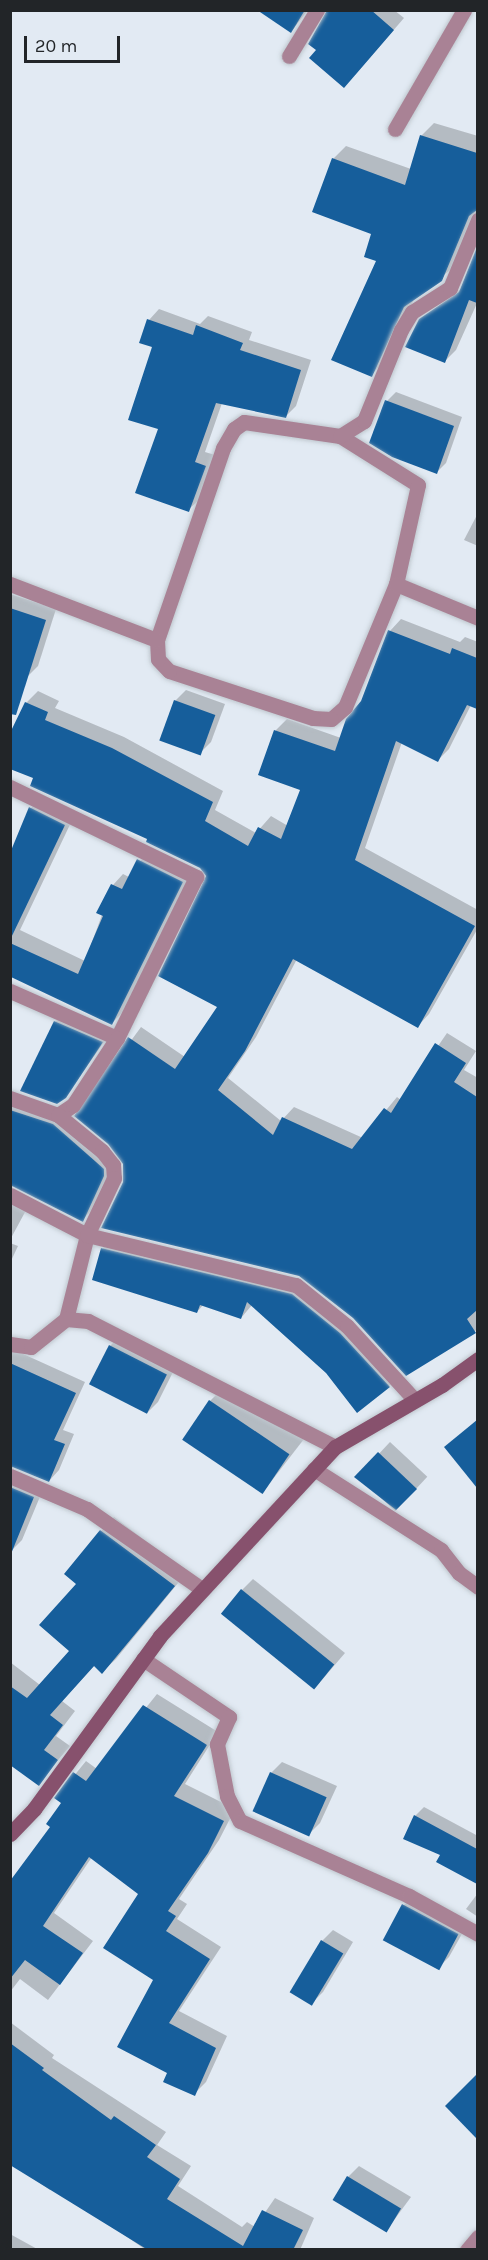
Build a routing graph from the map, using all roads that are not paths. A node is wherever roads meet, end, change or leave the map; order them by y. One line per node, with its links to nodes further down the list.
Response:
1 (317, 10): 3 (street)
2 (464, 10): 4 (street)
3 (289, 56)
4 (395, 129)
5 (477, 220): 6 (street)
6 (340, 436): 8 (street); 10 (street)
7 (10, 584): 10 (street)
8 (396, 584): 9 (street); 10 (street)
9 (477, 618)
10 (157, 640)
11 (10, 787): 13 (street)
12 (10, 991): 13 (street)
13 (117, 1038): 15 (street)
14 (10, 1098): 15 (street)
15 (58, 1115): 17 (street)
16 (10, 1195): 17 (street)
17 (87, 1235): 18 (street); 21 (street)
18 (66, 1319): 19 (street); 22 (street)
19 (10, 1344)
20 (477, 1359): 21 (street)
21 (414, 1399): 22 (street)
22 (335, 1447): 23 (street)
23 (314, 1469): 25 (street); 26 (street)
24 (10, 1476): 26 (street)
25 (477, 1587)
26 (203, 1590): 27 (street)
27 (143, 1659): 28 (street); 29 (street)
28 (10, 1834)
29 (477, 1934)
30 (477, 2237): 31 (street)
31 (467, 2250)

